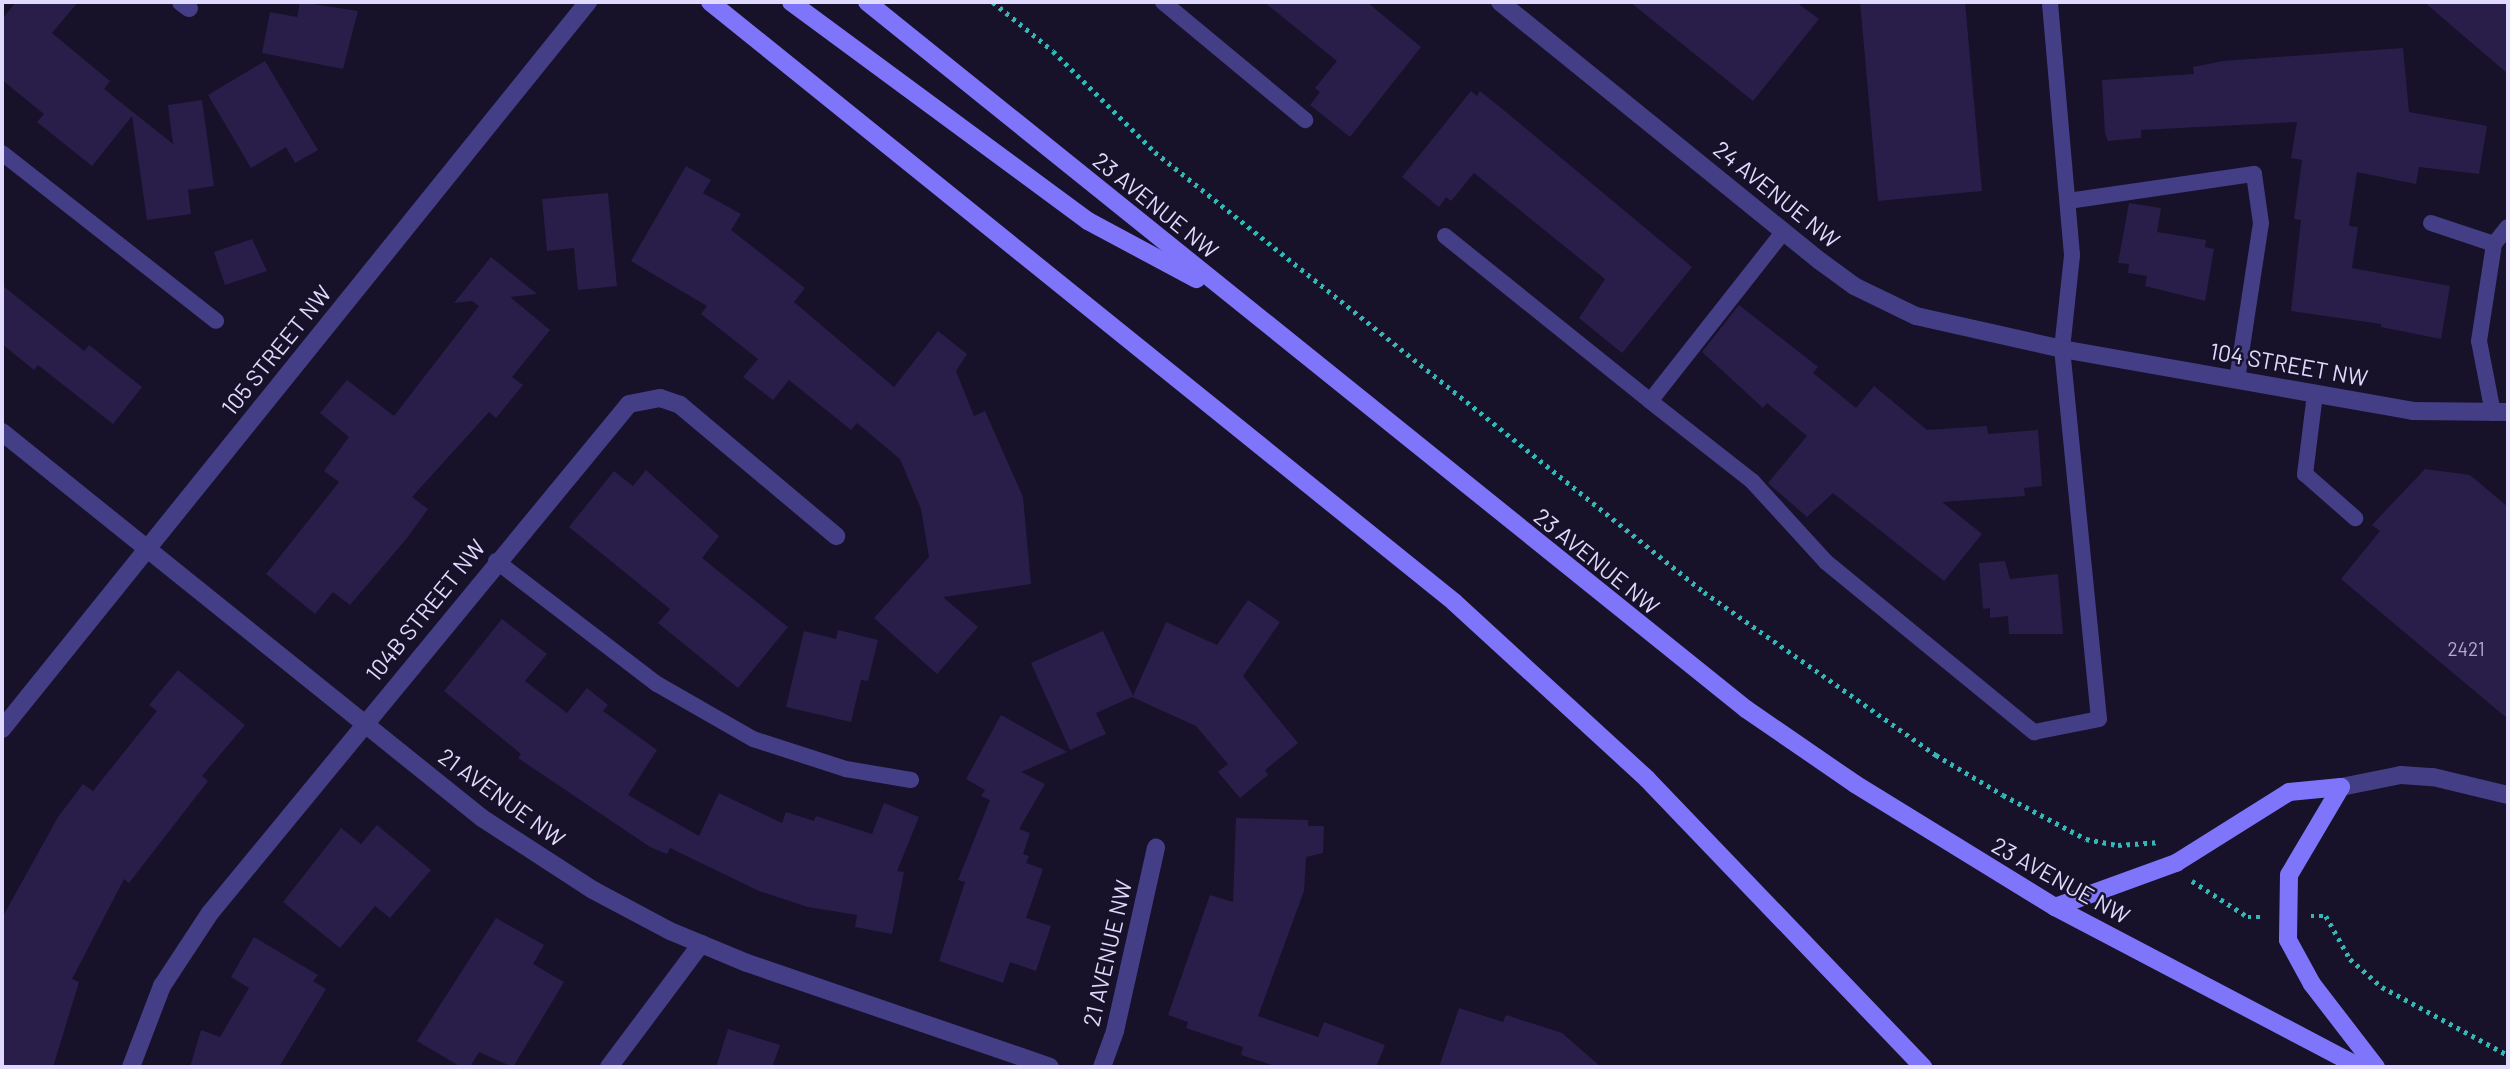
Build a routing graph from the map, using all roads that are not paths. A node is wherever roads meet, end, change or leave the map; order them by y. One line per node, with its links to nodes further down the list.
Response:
1 (587, 2): 26 (street, 105 STREET NW)
2 (710, 2): 40 (main road)
3 (791, 2): 16 (main road)
4 (867, 2): 16 (main road, 23 AVENUE NW)
5 (1163, 2): 8 (lane)
6 (1500, 2): 13 (street, 24 AVENUE NW)
7 (2050, 2): 10 (lane)
8 (1305, 120)
9 (2, 153): 17 (lane)
10 (2067, 201): 18 (lane); 19 (lane)
11 (2431, 223): 15 (lane)
12 (2508, 227): 15 (lane)
13 (1784, 231): 18 (street, 24 AVENUE NW); 21 (lane)
14 (1445, 236): 21 (lane)
15 (2494, 244): 22 (lane)
16 (1236, 301): 34 (main road, 23 AVENUE NW)
17 (216, 321)
18 (2062, 349): 19 (street, 104 STREET NW); 21 (lane)
19 (2237, 380): 20 (street, 104 STREET NW)
20 (2315, 394): 22 (street, 104 STREET NW); 24 (lane)
21 (1650, 401)
22 (2501, 412)
23 (2, 432): 26 (street, 21 AVENUE NW)
24 (2355, 519)
25 (836, 536): 27 (street, 104B STREET NW)
26 (147, 549): 28 (street, 21 AVENUE NW); 29 (street, 105 STREET NW)
27 (496, 561): 28 (street, 104B STREET NW); 30 (lane)
28 (363, 723): 35 (street, 21 AVENUE NW); 36 (street, 104B STREET NW)
29 (2, 729)
30 (911, 780)
31 (2341, 787): 32 (street); 34 (main road); 42 (main road)
32 (2508, 795)
33 (1156, 848): 39 (street, 21 AVENUE NW)
34 (2055, 907): 41 (main road, 23 AVENUE NW)
35 (701, 944): 37 (street); 38 (street, 21 AVENUE NW)
36 (131, 1067)
37 (608, 1067)
38 (1050, 1067)
39 (1102, 1067)
40 (1923, 1067)
41 (2360, 1067)
42 (2376, 1067)

